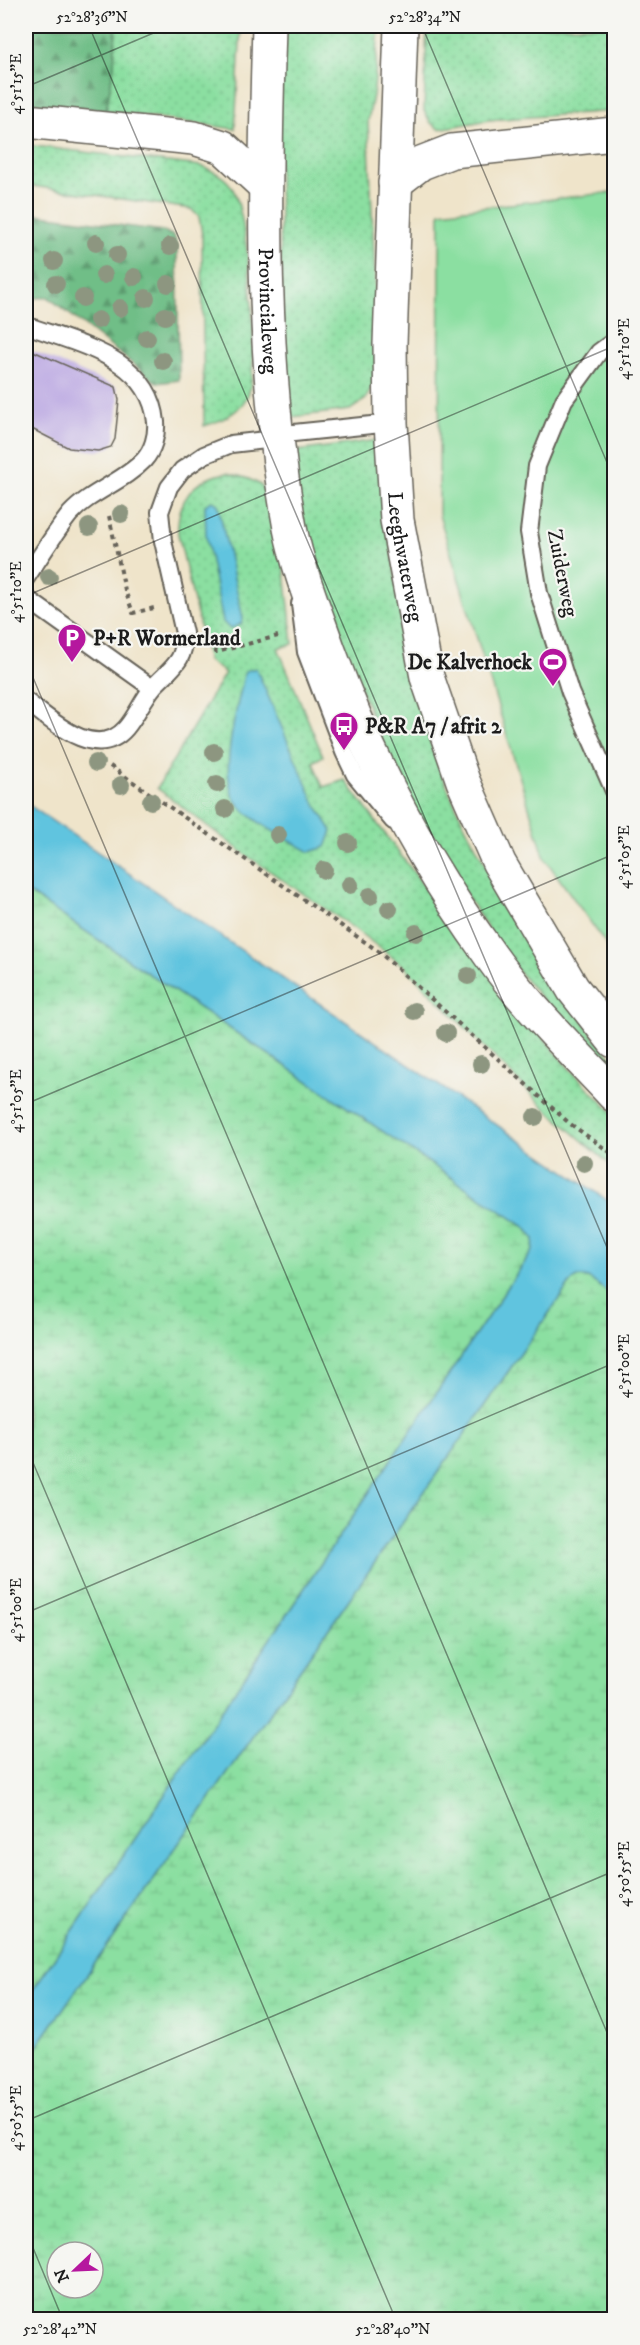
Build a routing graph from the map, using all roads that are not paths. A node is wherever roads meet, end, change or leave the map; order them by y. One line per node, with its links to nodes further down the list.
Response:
1 (269, 26): 6 (main road)
2 (401, 26): 5 (main road, Leeghwaterweg)
3 (26, 121): 6 (main road)
4 (615, 134): 5 (main road)
5 (395, 183): 9 (main road, Leeghwaterweg)
6 (264, 185): 10 (main road, Provincialeweg)
7 (26, 325): 11 (lane)
8 (615, 341): 15 (lane, Zuiderweg)
9 (391, 423): 10 (lane); 16 (main road, Leeghwaterweg)
10 (276, 437): 13 (lane); 17 (main road)
11 (26, 578)
12 (26, 598): 13 (lane)
13 (152, 688): 14 (lane)
14 (26, 701)
15 (615, 791)
16 (615, 1041)
17 (615, 1095)

